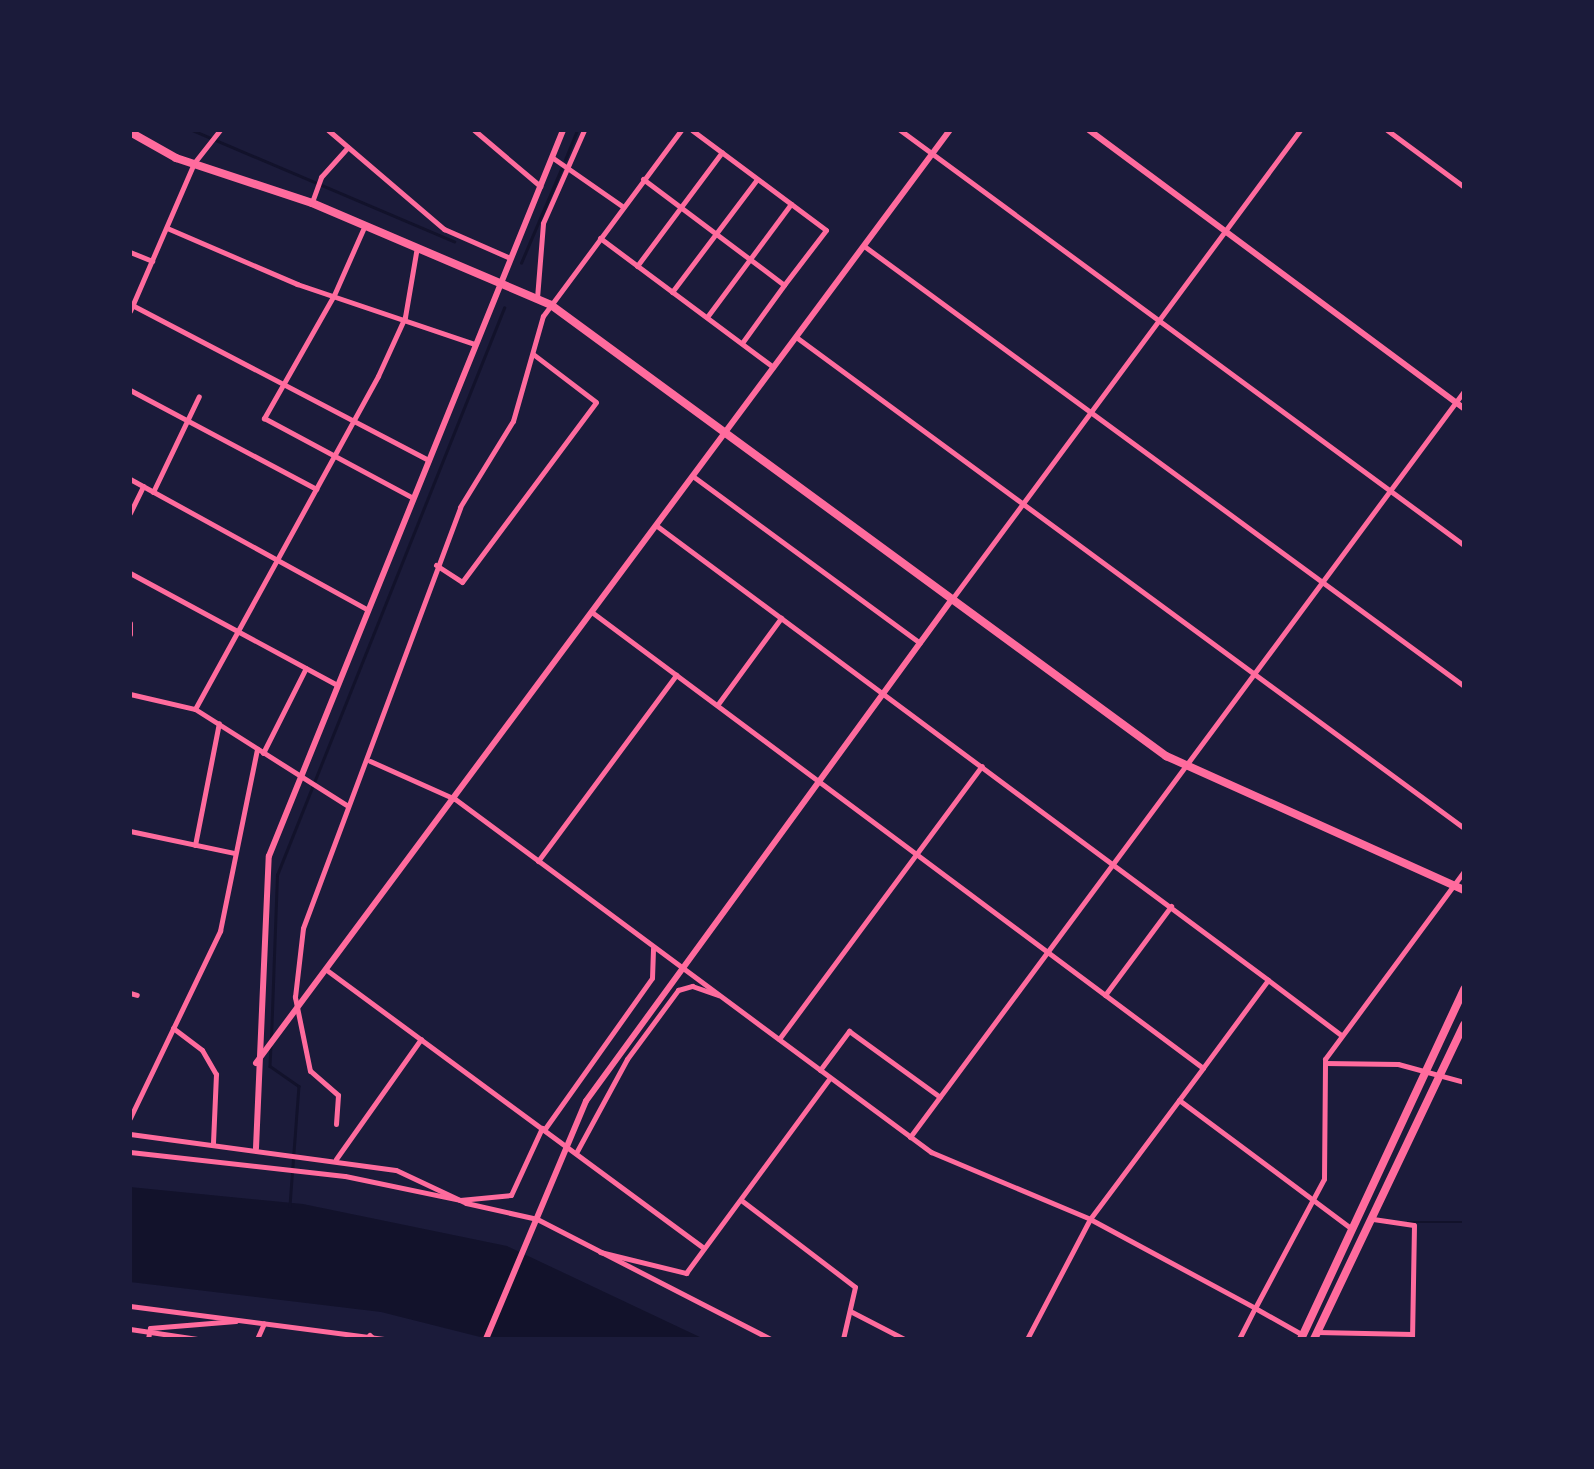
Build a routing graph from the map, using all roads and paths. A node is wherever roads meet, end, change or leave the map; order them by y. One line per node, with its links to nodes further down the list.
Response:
1 (328, 130): 14 (street)
2 (474, 130): 22 (street)
3 (563, 130): 17 (street)
4 (584, 130): 19 (street)
5 (680, 130): 20 (street)
6 (692, 130): 15 (street)
7 (900, 130): 16 (street)
8 (950, 130): 16 (street)
9 (1089, 130): 30 (street)
10 (1300, 130): 30 (street)
11 (1387, 130): 23 (street)
12 (130, 132): 18 (main road)
13 (218, 132): 18 (street)
14 (348, 147): 24 (street); 36 (street)
15 (722, 152): 21 (street); 27 (street)
16 (932, 154): 33 (street); 49 (street)
17 (552, 158): 19 (street); 22 (street)
18 (194, 163): 24 (main road); 29 (street)
19 (568, 169): 26 (street); 44 (street)
20 (643, 179): 26 (street); 27 (street)
21 (757, 179): 25 (street); 31 (street)
22 (540, 186): 36 (street)
23 (1464, 187)
24 (312, 203): 28 (main road)
25 (791, 204): 37 (street); 41 (street)
26 (622, 206): 32 (street)
27 (680, 208): 31 (street); 39 (street)
28 (365, 225): 34 (main road); 43 (street)
29 (166, 228): 38 (street); 43 (street)
30 (1225, 232): 49 (street); 59 (street)
31 (715, 234): 37 (street); 42 (street)
32 (600, 238): 39 (street); 45 (street)
33 (864, 246): 50 (street); 61 (street)
34 (417, 247): 40 (main road); 47 (street)
35 (130, 252): 38 (street)
36 (510, 258): 40 (street)
37 (750, 260): 41 (street); 48 (street)
38 (152, 262): 46 (street)
39 (637, 266): 42 (street)
40 (501, 280): 44 (main road); 52 (street)
41 (784, 285): 51 (street)
42 (672, 292): 48 (street)
43 (334, 295): 47 (street); 55 (street)
44 (537, 298): 45 (main road)
45 (551, 304): 53 (street); 64 (main road)
46 (131, 308): 55 (street)
47 (405, 317): 52 (street); 63 (street)
48 (707, 317): 51 (street)
49 (1158, 321): 61 (street); 71 (street)
50 (796, 337): 54 (street); 74 (street)
51 (742, 343): 54 (street)
52 (474, 344): 66 (street)
53 (533, 354): 79 (street); 79 (street)
54 (774, 367): 64 (street)
55 (282, 385): 63 (street); 65 (street)
56 (130, 390): 62 (street)
57 (1464, 391): 59 (street)
58 (199, 396): 62 (street)
59 (1456, 403): 60 (street); 71 (street)
60 (1464, 409)
61 (1092, 411): 74 (street); 81 (street)
62 (188, 420): 70 (street); 72 (street)
63 (352, 420): 65 (street); 66 (street)
64 (726, 432): 67 (street); 82 (main road)
65 (333, 456): 70 (street); 73 (street)
66 (429, 460): 73 (street)
67 (694, 477): 76 (street); 89 (street)
68 (130, 479): 69 (street)
69 (143, 486): 72 (street); 75 (street)
70 (316, 489): 78 (street)
71 (1390, 490): 77 (street); 81 (street)
72 (153, 492): 78 (street)
73 (413, 498): 83 (street)
74 (1024, 504): 82 (street); 91 (street)
75 (130, 513)
76 (657, 526): 84 (street); 85 (street)
77 (1464, 546)
78 (277, 560): 83 (street); 87 (street)
79 (436, 565): 101 (street)
80 (130, 573): 87 (street)
81 (1322, 584): 91 (street); 94 (street)
82 (952, 599): 89 (street); 103 (main road)
83 (366, 609): 93 (street)
84 (592, 613): 92 (street); 106 (street)
85 (780, 618): 95 (street); 97 (street)
86 (130, 623): 88 (street)
87 (240, 632): 90 (street); 98 (street)
88 (130, 634)
89 (920, 643): 95 (street)
90 (306, 668): 93 (street); 100 (street)
91 (1255, 674): 103 (street); 108 (street)
92 (676, 675): 97 (street); 113 (street)
93 (337, 685): 104 (street)
94 (1464, 686)
95 (882, 693): 102 (street); 105 (street)
96 (130, 694): 98 (street)
97 (717, 705): 105 (street)
98 (196, 709): 99 (street)
99 (219, 724): 100 (street); 110 (street)
100 (260, 751): 104 (street); 111 (street)
101 (370, 761): 106 (street); 107 (street)
102 (982, 766): 112 (street); 114 (street)
103 (1185, 766): 114 (street); 116 (main road)
104 (302, 780): 107 (street); 133 (street)
105 (818, 780): 112 (street); 121 (street)
106 (455, 799): 113 (street); 122 (street)
107 (348, 806): 127 (street)
108 (1464, 828)
109 (130, 831): 110 (street)
110 (196, 844): 111 (street)
111 (234, 853): 129 (street)
112 (916, 854): 120 (street); 132 (street)
113 (538, 862): 119 (street)
114 (1113, 863): 118 (street); 120 (street)
115 (1464, 871): 116 (street)
116 (1454, 885): 117 (main road); 130 (street)
117 (1464, 890)
118 (1171, 906): 123 (street); 126 (street)
119 (653, 947): 121 (street); 145 (street)
120 (1047, 952): 126 (street); 141 (street)
121 (680, 966): 125 (street); 156 (street)
122 (328, 970): 127 (street); 131 (street)
123 (1268, 980): 130 (street); 135 (street)
124 (1464, 989): 137 (main road)
125 (718, 994): 132 (street); 151 (street)
126 (1105, 995): 135 (street)
127 (298, 1011): 133 (street); 144 (street)
128 (1464, 1025): 138 (main road)
129 (173, 1028): 143 (street); 148 (street)
130 (1342, 1036): 134 (street)
131 (421, 1039): 145 (street); 152 (street)
132 (779, 1040): 136 (street)
133 (256, 1062): 149 (street)
134 (1325, 1063): 137 (street); 153 (street)
135 (1203, 1068): 142 (street)
136 (820, 1070): 139 (street); 141 (street)
137 (1425, 1070): 138 (street); 159 (main road)
138 (1440, 1076): 140 (street); 158 (main road)
139 (830, 1078): 147 (street); 155 (street)
140 (1464, 1082)
141 (940, 1097): 147 (street)
142 (1179, 1100): 153 (street); 157 (street)
143 (130, 1118)
144 (336, 1124)
145 (543, 1129): 151 (street); 154 (street)
146 (130, 1134): 148 (street)
147 (910, 1137): 157 (street)
148 (213, 1144): 149 (street)
149 (256, 1148): 152 (street)
150 (130, 1152): 154 (street)
151 (576, 1153): 160 (street)
152 (336, 1159): 154 (street)
153 (1310, 1196): 159 (street); 163 (street)
154 (460, 1200): 156 (street)
155 (740, 1200): 160 (street); 164 (street)
156 (532, 1217): 161 (street); 177 (street)
157 (1090, 1219): 163 (street); 181 (street)
158 (1372, 1219): 169 (main road); 172 (street)
159 (1352, 1228): 171 (main road)
160 (704, 1248): 161 (street)
161 (600, 1252): 178 (street)
162 (130, 1306): 165 (street)
163 (1255, 1308): 171 (street); 182 (street)
164 (850, 1312): 179 (street); 180 (street)
165 (239, 1320): 166 (street); 167 (street)
166 (264, 1323): 170 (street); 175 (street)
167 (150, 1328): 168 (street); 173 (street); 174 (street)
168 (130, 1329)
169 (1316, 1336): 172 (street)
170 (371, 1337): 176 (street)
171 (1302, 1337)
172 (1412, 1337)
173 (148, 1339)
174 (197, 1339)
175 (258, 1339)
176 (384, 1339)
177 (486, 1339)
178 (770, 1339)
179 (844, 1339)
180 (904, 1339)
181 (1027, 1339)
182 (1239, 1339)

